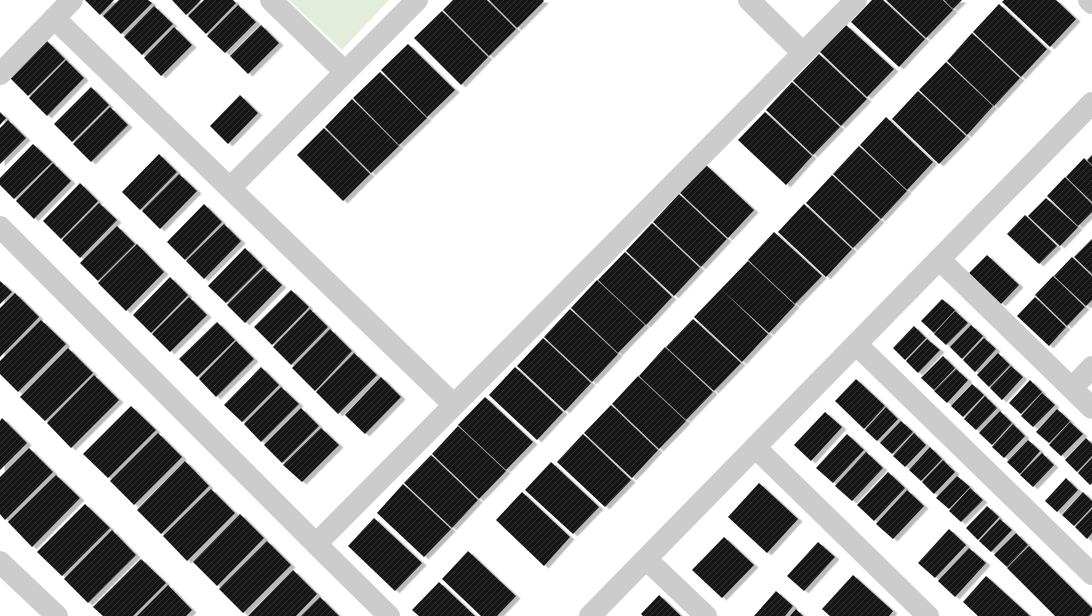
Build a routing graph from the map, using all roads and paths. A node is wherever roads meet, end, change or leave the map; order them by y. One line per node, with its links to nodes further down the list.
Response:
1 (72, 0): 8 (street)
2 (271, 0): 10 (street)
3 (417, 0): 10 (street)
4 (749, 0): 9 (street)
5 (856, 0): 9 (street)
6 (1089, 0): 7 (street)
7 (1092, 3)
8 (54, 18): 11 (street); 13 (street)
9 (803, 53): 19 (street)
10 (344, 72): 13 (street)
11 (0, 74)
12 (1092, 102): 15 (street)
13 (230, 188): 19 (street)
14 (0, 227): 22 (street)
15 (939, 259): 16 (street); 18 (street)
16 (856, 344): 21 (street); 25 (street)
17 (1092, 367): 18 (street)
18 (1072, 388): 20 (street)
19 (454, 405): 22 (street)
20 (1092, 408)
21 (755, 447): 23 (street); 30 (street)
22 (316, 544): 27 (street)
23 (646, 559): 28 (street); 29 (street)
24 (0, 562): 26 (street)
25 (1092, 574)
26 (57, 616)
27 (389, 616)
28 (590, 616)
29 (706, 616)
30 (928, 616)

